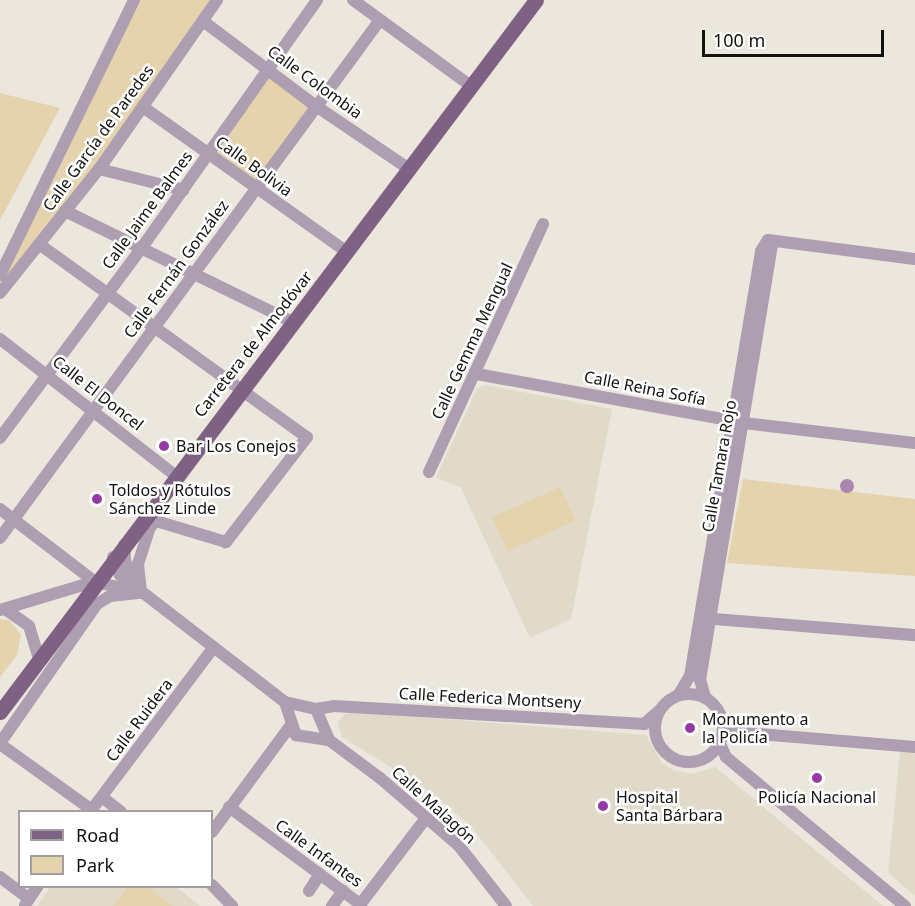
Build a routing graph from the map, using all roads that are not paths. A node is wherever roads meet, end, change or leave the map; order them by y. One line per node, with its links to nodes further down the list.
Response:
1 (134, 0): 25 (street)
2 (217, 0): 7 (street, Calle García de Paredes)
3 (317, 0): 8 (street, Calle Jaime Balmes)
4 (354, 0): 6 (street)
5 (536, 0): 9 (main road, Carretera de Almodóvar)
6 (380, 20): 9 (street); 10 (street, Calle Fernán González)
7 (203, 21): 8 (street, Calle Colombia); 11 (street, Calle García de Paredes)
8 (269, 68): 10 (street, Calle Colombia); 12 (street, Calle Jaime Balmes)
9 (471, 86): 14 (main road, Carretera de Almodóvar)
10 (316, 106): 14 (street, Calle Colombia); 15 (street, Calle Fernán González)
11 (142, 107): 12 (street, Calle Bolivia); 13 (street, Calle García de Paredes)
12 (209, 154): 15 (street, Calle Bolivia); 16 (street, Calle Jaime Balmes)
13 (99, 169): 16 (street); 17 (street, Calle García de Paredes)
14 (409, 169): 22 (main road, Carretera de Almodóvar)
15 (255, 189): 22 (street, Calle Bolivia); 24 (street, Calle Fernán González)
16 (183, 190): 21 (street, Calle Jaime Balmes)
17 (65, 211): 20 (street, Calle García de Paredes); 21 (street)
18 (543, 224): 32 (street, Calle Gemma Mengual)
19 (773, 241): 23 (street); 35 (street, Calle Tamara Rojo); 35 (street, Calle Tamara Rojo)
20 (39, 244): 26 (street, Calle García de Paredes); 27 (street)
21 (143, 246): 24 (street); 27 (street, Calle Jaime Balmes)
22 (347, 252): 28 (main road, Carretera de Almodóvar)
23 (915, 259)
24 (194, 273): 28 (street); 29 (street, Calle Fernán González)
25 (0, 274)
26 (0, 293)
27 (105, 293): 29 (street); 31 (street, Calle Jaime Balmes)
28 (293, 322): 33 (main road, Carretera de Almodóvar)
29 (153, 328): 33 (street); 34 (street, Calle Fernán González)
30 (0, 339): 31 (street, Calle El Doncel)
31 (48, 374): 34 (street, Calle El Doncel); 36 (street, Calle Jaime Balmes)
32 (477, 374): 35 (street, Calle Reina Sofía); 38 (street, Calle Gemma Mengual)
33 (239, 390): 39 (main road, Carretera de Almodóvar); 46 (street)
34 (92, 410): 39 (street, Calle El Doncel); 41 (street, Calle Fernán González)
35 (738, 422): 37 (street, Calle Reina Sofía); 48 (street, Calle Tamara Rojo)
36 (0, 438)
37 (915, 443)
38 (429, 472)
39 (175, 475): 43 (main road, Carretera de Almodóvar)
40 (0, 510): 41 (street)
41 (13, 519): 42 (street, Calle Fernán González); 45 (street)
42 (0, 538)
43 (124, 543): 44 (main road, Carretera de Almodóvar); 46 (street)
44 (113, 557): 45 (main road, Carretera de Almodóvar); 46 (street)
45 (95, 582): 46 (street); 47 (street); 51 (main road, Carretera de Almodóvar)
46 (141, 593): 50 (street); 63 (street)
47 (3, 609): 51 (street)
48 (703, 619): 49 (street); 52 (street, Calle Tamara Rojo); 53 (street, Calle Tamara Rojo)
49 (915, 635)
50 (214, 647): 57 (street); 68 (street, Calle Ruidera)
51 (39, 658): 55 (main road, Carretera de Almodóvar)
52 (679, 694): 53 (street); 54 (street)
53 (705, 697): 59 (street)
54 (659, 711): 58 (street); 61 (street)
55 (0, 712)
56 (320, 717): 57 (street); 58 (street, Calle Federica Montseny); 60 (street); 62 (street)
57 (294, 721): 60 (street); 69 (street)
58 (644, 724): 61 (street)
59 (724, 731): 64 (street); 65 (street)
60 (312, 738): 62 (street)
61 (656, 738): 66 (street)
62 (329, 740): 73 (street, Calle Malagón)
63 (0, 743): 70 (street)
64 (720, 744): 66 (street); 67 (street)
65 (915, 747)
66 (711, 754): 67 (street)
67 (726, 757): 86 (street)
68 (102, 797): 71 (street, Calle Ruidera); 72 (street)
69 (229, 807): 74 (street); 75 (street, Calle Infantes)
70 (90, 810)
71 (92, 810)
72 (118, 810)
73 (426, 818): 83 (street, Calle Infantes); 85 (street, Calle Malagón)
74 (213, 831)
75 (320, 874): 79 (street); 80 (street, Calle Infantes)
76 (0, 877): 81 (street)
77 (213, 886): 82 (street)
78 (37, 888): 81 (street)
79 (309, 891)
80 (343, 891): 83 (street, Calle Infantes); 84 (street)
81 (27, 903)
82 (230, 905)
83 (360, 905)
84 (332, 906)
85 (506, 906)
86 (905, 906)

